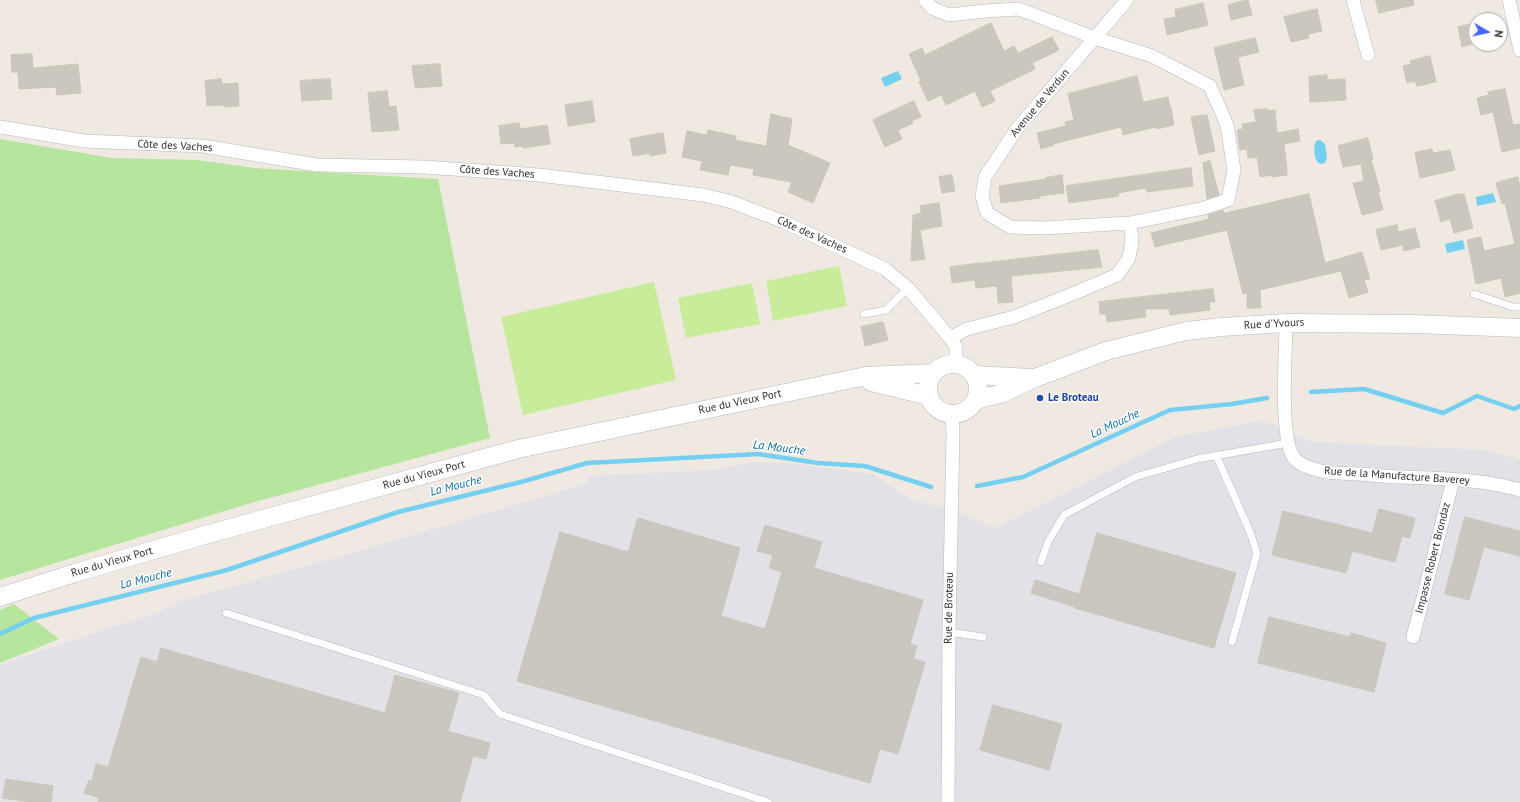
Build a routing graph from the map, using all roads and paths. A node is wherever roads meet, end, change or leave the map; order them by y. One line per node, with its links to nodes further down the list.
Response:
1 (925, 0): 5 (street, Avenue de Verdun)
2 (1127, 0): 5 (street, Avenue de Verdun)
3 (1353, 0): 7 (street)
4 (1509, 0): 6 (street)
5 (1095, 38): 9 (street, Avenue de Verdun); 9 (street, Avenue de Verdun)
6 (1520, 50)
7 (1368, 55)
8 (0, 127): 10 (street, Côte des Vaches)
9 (1130, 223): 16 (street)
10 (908, 288): 13 (lane); 16 (street, Côte des Vaches)
11 (1474, 294): 12 (lane)
12 (1520, 307)
13 (864, 314)
14 (1286, 322): 15 (main road, Rue d'Yvours); 20 (main road, Rue d'Yvours); 25 (street, Rue de la Manufacture Baverey)
15 (1520, 328)
16 (950, 338): 17 (street)
17 (956, 364): 18 (main road); 19 (main road)
18 (934, 373): 21 (main road, Rue du Vieux Port); 22 (main road)
19 (975, 375): 20 (main road); 23 (main road)
20 (1035, 378): 23 (main road, Rue d'Yvours)
21 (855, 379): 22 (main road); 30 (main road, Rue du Vieux Port)
22 (929, 396): 24 (main road)
23 (976, 400): 24 (main road)
24 (952, 414): 32 (street, Rue de Broteau)
25 (1288, 443): 26 (lane); 27 (street, Rue de la Manufacture Baverey)
26 (1216, 455): 29 (lane); 35 (lane)
27 (1453, 480): 28 (street, Rue de la Manufacture Baverey); 34 (street, Impasse Robert Brondaz)
28 (1520, 490)
29 (1041, 562)
30 (0, 597)
31 (226, 613): 36 (lane)
32 (949, 632): 33 (lane); 37 (street, Rue de Broteau)
33 (983, 636)
34 (1413, 637)
35 (1232, 642)
36 (768, 802)
37 (948, 802)

